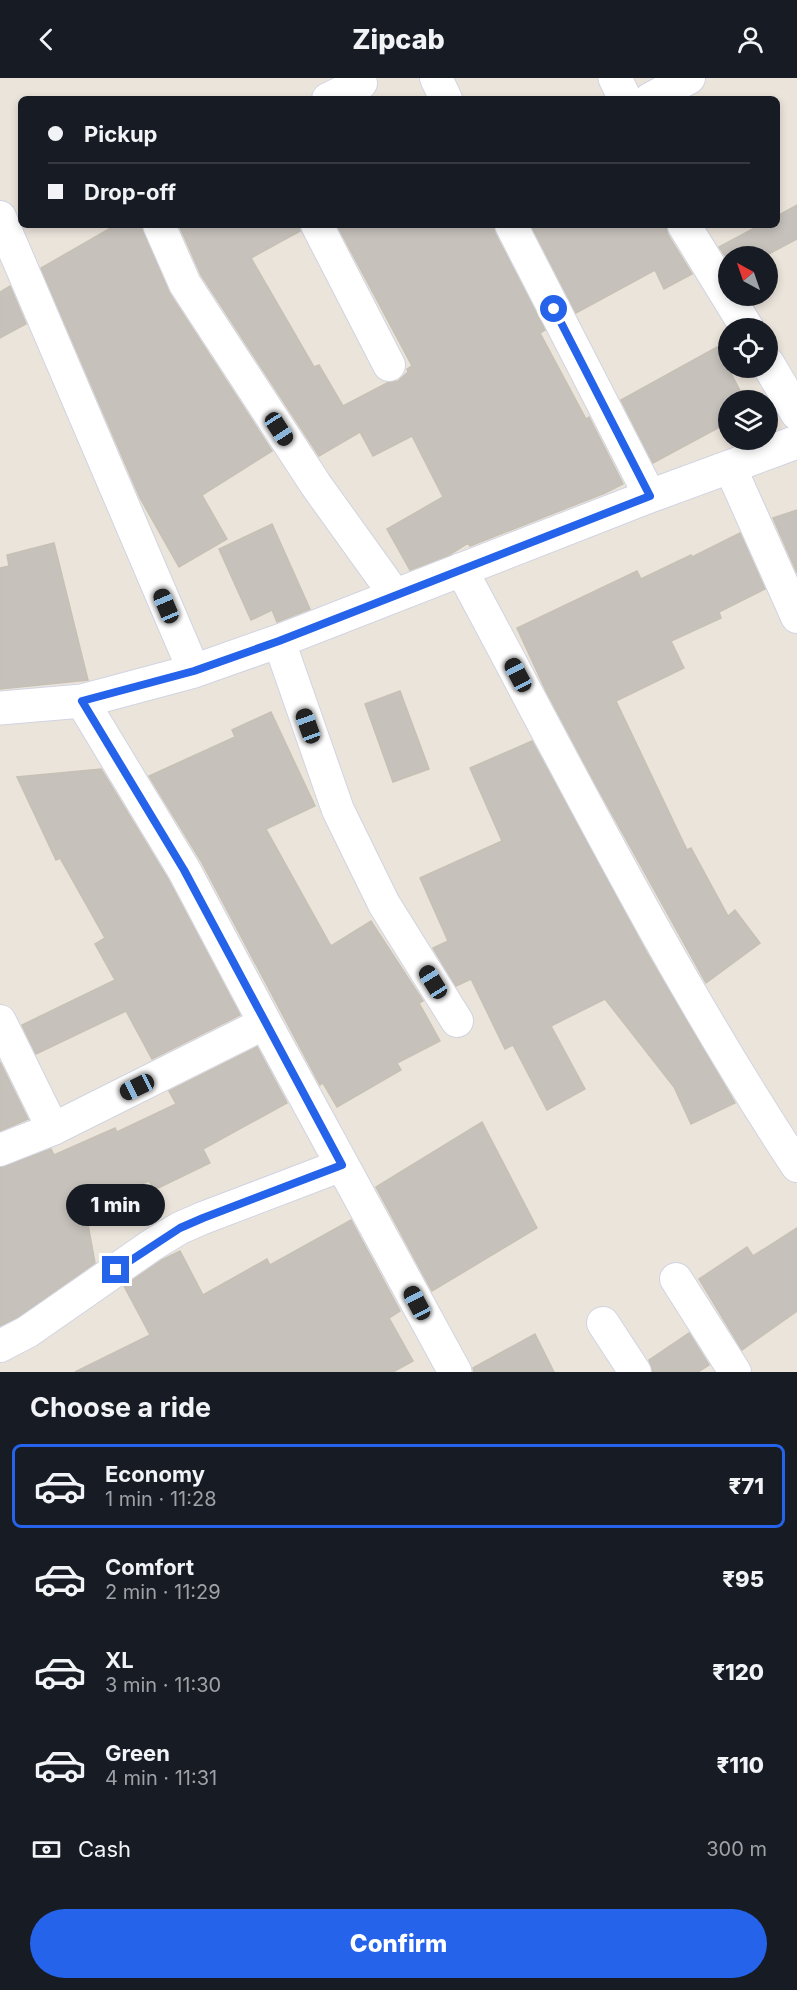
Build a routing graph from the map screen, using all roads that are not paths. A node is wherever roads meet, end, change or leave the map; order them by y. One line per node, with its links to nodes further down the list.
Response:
1 (436, 78): 6 (street)
2 (615, 78): 7 (street)
3 (689, 78): 8 (street)
4 (363, 80): 5 (street)
5 (334, 96)
6 (445, 96)
7 (624, 96)
8 (656, 96)
9 (0, 217): 25 (street)
10 (160, 228): 22 (street)
11 (319, 228): 15 (street)
12 (513, 228): 20 (street)
13 (686, 228): 14 (street)
14 (741, 318)
15 (389, 365)
16 (776, 378): 17 (street)
17 (797, 413)
18 (797, 442): 19 (street)
19 (730, 466): 20 (street); 23 (street)
20 (650, 496): 21 (street)
21 (461, 569): 22 (street); 34 (street)
22 (395, 596): 24 (street)
23 (797, 617)
24 (279, 641): 25 (street); 29 (street)
25 (194, 671): 26 (street)
26 (82, 701): 27 (street); 30 (street)
27 (0, 708)
28 (0, 1021): 31 (street)
29 (457, 1021)
30 (265, 1023): 31 (street); 33 (street)
31 (52, 1129): 32 (street)
32 (0, 1150)
33 (342, 1165): 37 (street); 38 (street)
34 (797, 1166)
35 (676, 1279): 40 (street)
36 (603, 1323): 39 (street)
37 (0, 1346)
38 (445, 1368)
39 (635, 1372)
40 (735, 1372)

